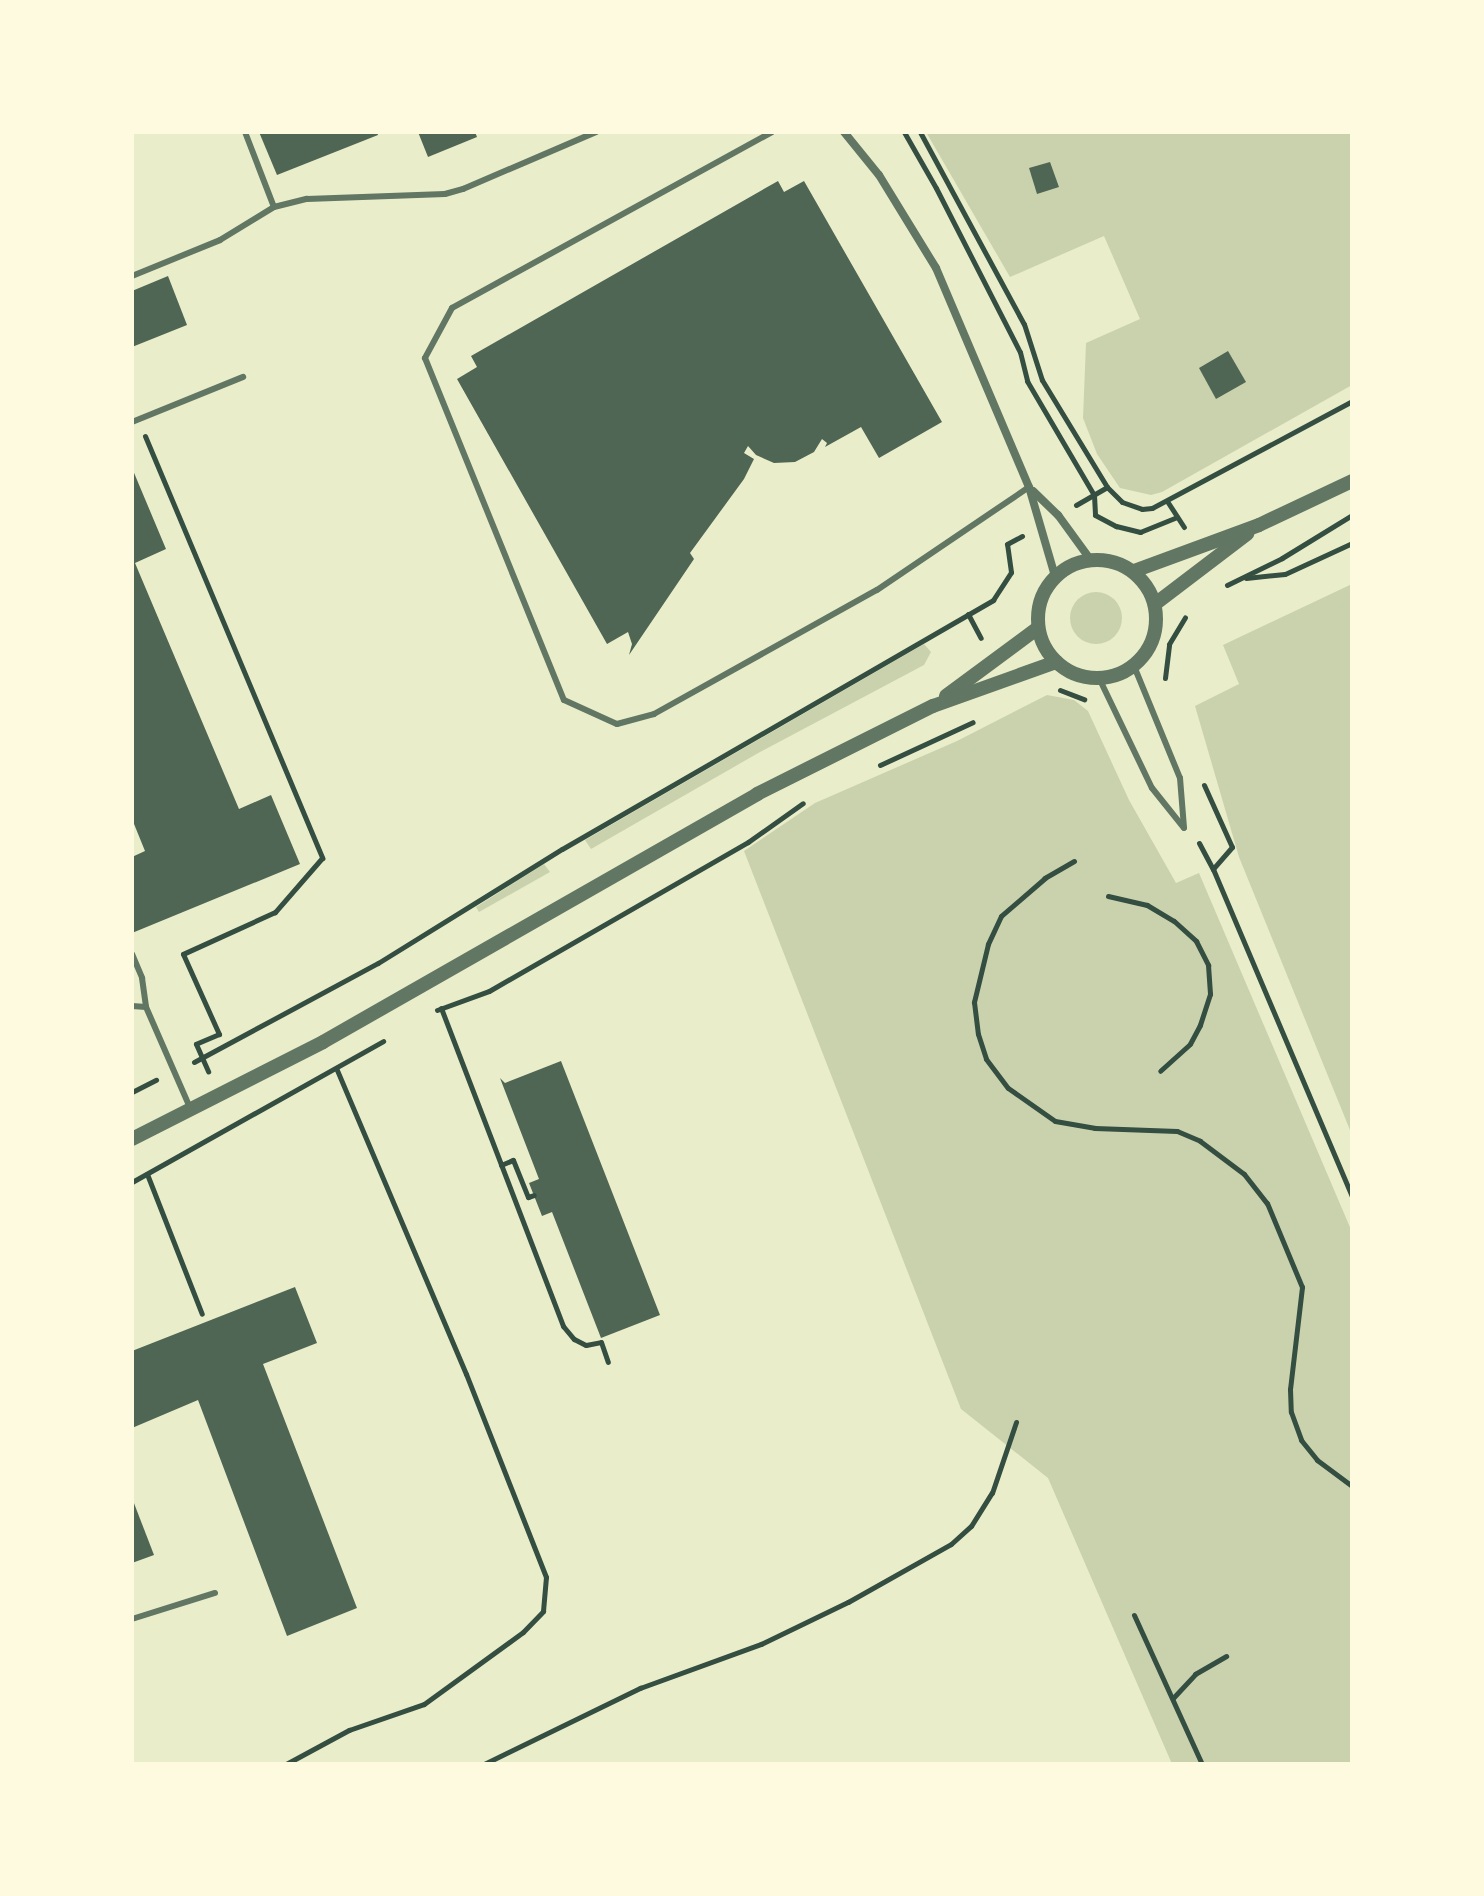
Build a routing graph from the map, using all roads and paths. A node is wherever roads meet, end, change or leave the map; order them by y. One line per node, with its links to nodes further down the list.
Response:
1 (245, 132): 7 (lane)
2 (596, 132): 7 (lane)
3 (772, 132): 17 (lane)
4 (844, 132): 13 (street)
5 (904, 132): 15 (path)
6 (920, 132): 14 (path)
7 (274, 207): 8 (lane)
8 (132, 276)
9 (243, 377): 11 (lane)
10 (1352, 401): 16 (path)
11 (135, 421): 51 (path)
12 (1352, 481): 21 (street)
13 (1029, 487): 17 (lane); 18 (street); 20 (street)
14 (1107, 487): 15 (path); 16 (path)
15 (1094, 495): 16 (path); 18 (path)
16 (1167, 501)
17 (1005, 505): 22 (path)
18 (1058, 515): 25 (street)
19 (1352, 515): 28 (path)
20 (1041, 523): 22 (path); 27 (street)
21 (1259, 525): 26 (street); 30 (street)
22 (1018, 539): 24 (path); 51 (path)
23 (1352, 543): 28 (path)
24 (1020, 547)
25 (1090, 559): 26 (street); 27 (street)
26 (1134, 571): 30 (street)
27 (1055, 576): 32 (street)
28 (1241, 578): 29 (path)
29 (1219, 589)
30 (1155, 604): 34 (street)
31 (1190, 611): 36 (path)
32 (1038, 628): 33 (street); 38 (street)
33 (1056, 662): 35 (street); 38 (street)
34 (1134, 666): 35 (street); 44 (lane)
35 (1099, 678): 44 (lane)
36 (1165, 688)
37 (1047, 691): 39 (path)
38 (933, 706): 55 (street)
39 (1093, 708)
40 (977, 720): 41 (path)
41 (867, 771)
42 (1201, 778): 46 (path)
43 (811, 797): 57 (path)
44 (1184, 828): 46 (path)
45 (1074, 861): 65 (path)
46 (1213, 869): 61 (path)
47 (1108, 896): 53 (path)
48 (132, 954): 50 (lane)
49 (132, 1006): 50 (lane)
50 (146, 1007): 54 (lane)
51 (202, 1057): 52 (path); 54 (path)
52 (208, 1071)
53 (1160, 1071)
54 (174, 1072): 55 (lane)
55 (191, 1110): 56 (street)
56 (132, 1139)
57 (501, 1165): 60 (path); 63 (path)
58 (147, 1174): 59 (path); 62 (path); 71 (path)
59 (132, 1182)
60 (534, 1195)
61 (1352, 1196)
62 (202, 1314)
63 (608, 1362)
64 (1016, 1422): 72 (path)
65 (1352, 1486)
66 (215, 1593): 68 (lane)
67 (1134, 1615): 70 (path)
68 (132, 1619)
69 (1226, 1656): 70 (path)
70 (1173, 1698): 73 (path)
71 (286, 1764)
72 (484, 1764)
73 (1202, 1764)

